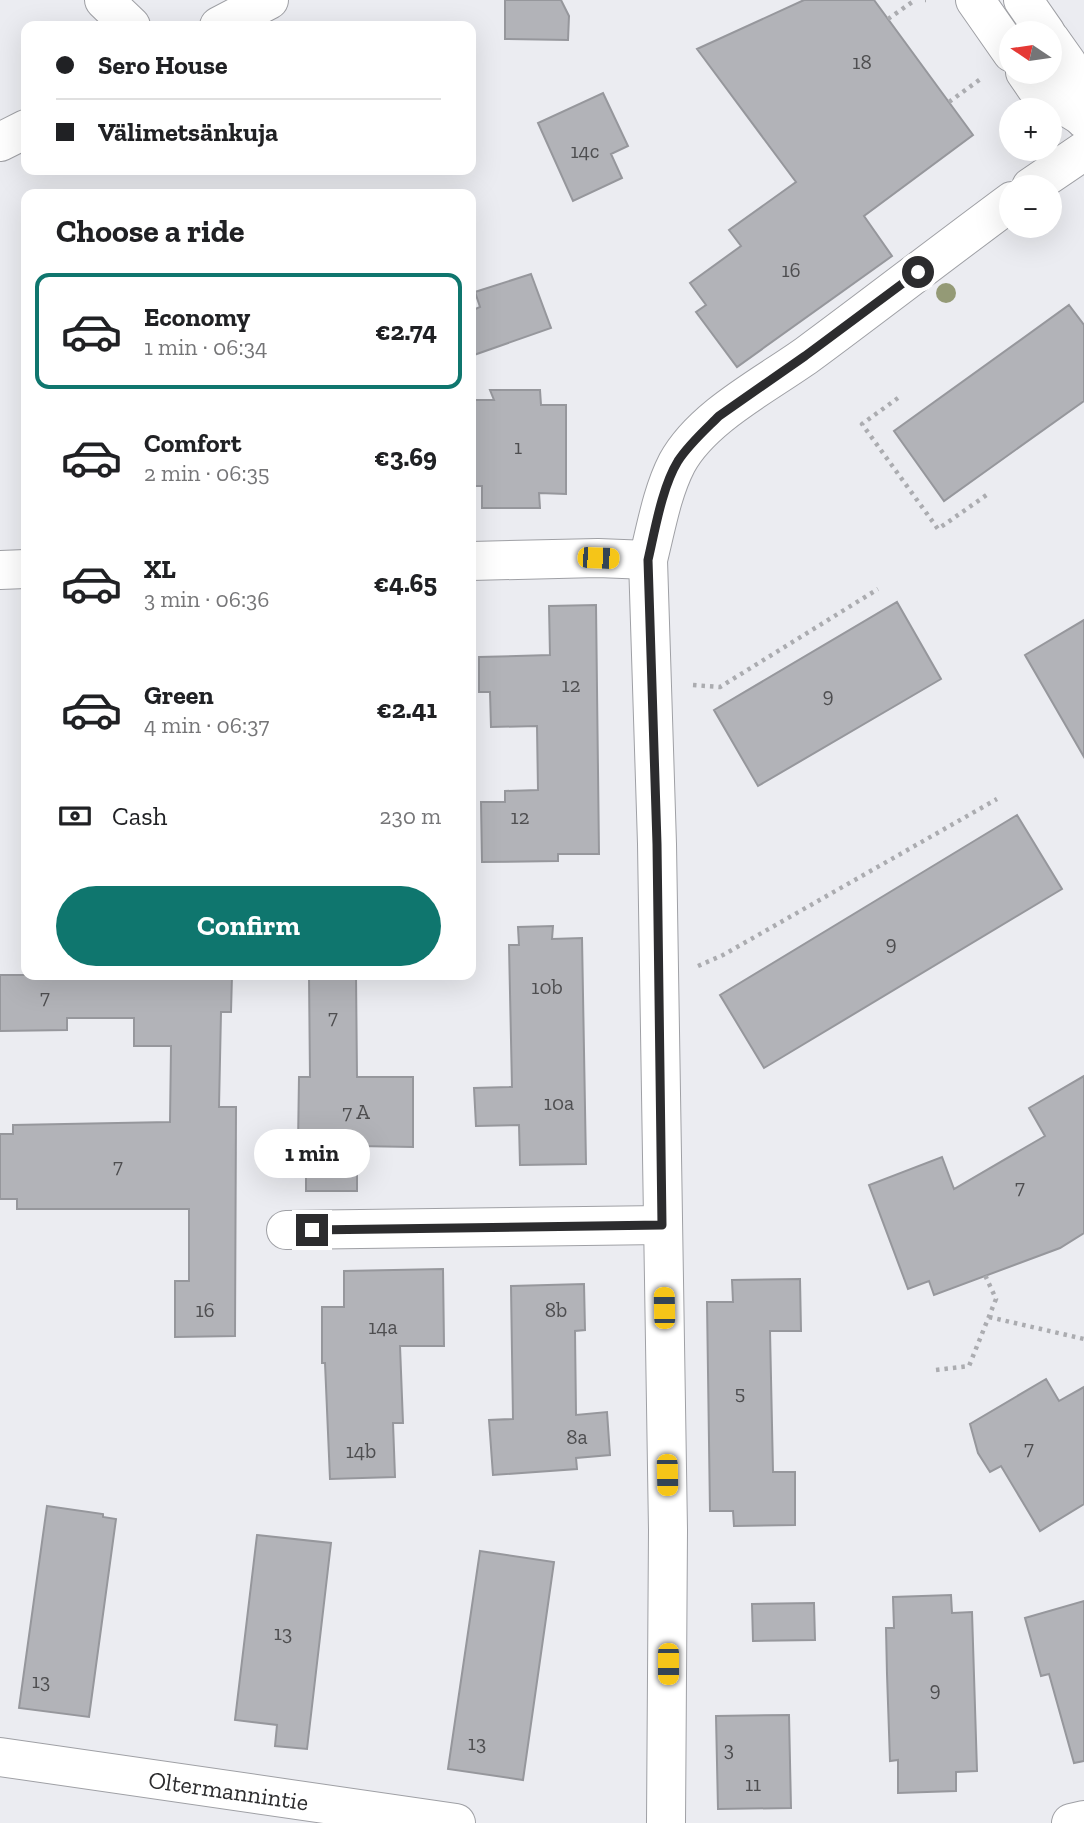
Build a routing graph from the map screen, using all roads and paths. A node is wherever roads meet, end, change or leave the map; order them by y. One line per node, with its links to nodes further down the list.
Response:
1 (104, 0): 7 (street)
2 (269, 0): 8 (street)
3 (915, 0): 6 (path)
4 (975, 0): 11 (street)
5 (1023, 0): 9 (street)
6 (888, 19)
7 (126, 21)
8 (229, 21)
9 (1038, 21)
10 (1062, 57): 14 (street)
11 (999, 64): 13 (path)
12 (1033, 84): 14 (street)
13 (949, 102)
14 (1083, 129): 17 (street)
15 (21, 132): 16 (street)
16 (0, 142)
17 (1042, 175)
18 (999, 211): 21 (street)
19 (898, 398): 20 (path)
20 (988, 494)
21 (648, 560): 22 (street); 26 (street)
22 (476, 561)
23 (21, 569): 24 (street)
24 (0, 570)
25 (878, 589): 26 (path)
26 (653, 685): 28 (street)
27 (997, 799): 28 (path)
28 (659, 975): 29 (street)
29 (662, 1225): 30 (street); 38 (street)
30 (286, 1230)
31 (985, 1275): 32 (path)
32 (989, 1317): 33 (path); 34 (path)
33 (1084, 1339)
34 (936, 1370)
35 (0, 1757): 37 (street, Oltermannintie)
36 (1084, 1820): 39 (street)
37 (456, 1823)
38 (666, 1823)
39 (1071, 1823)

